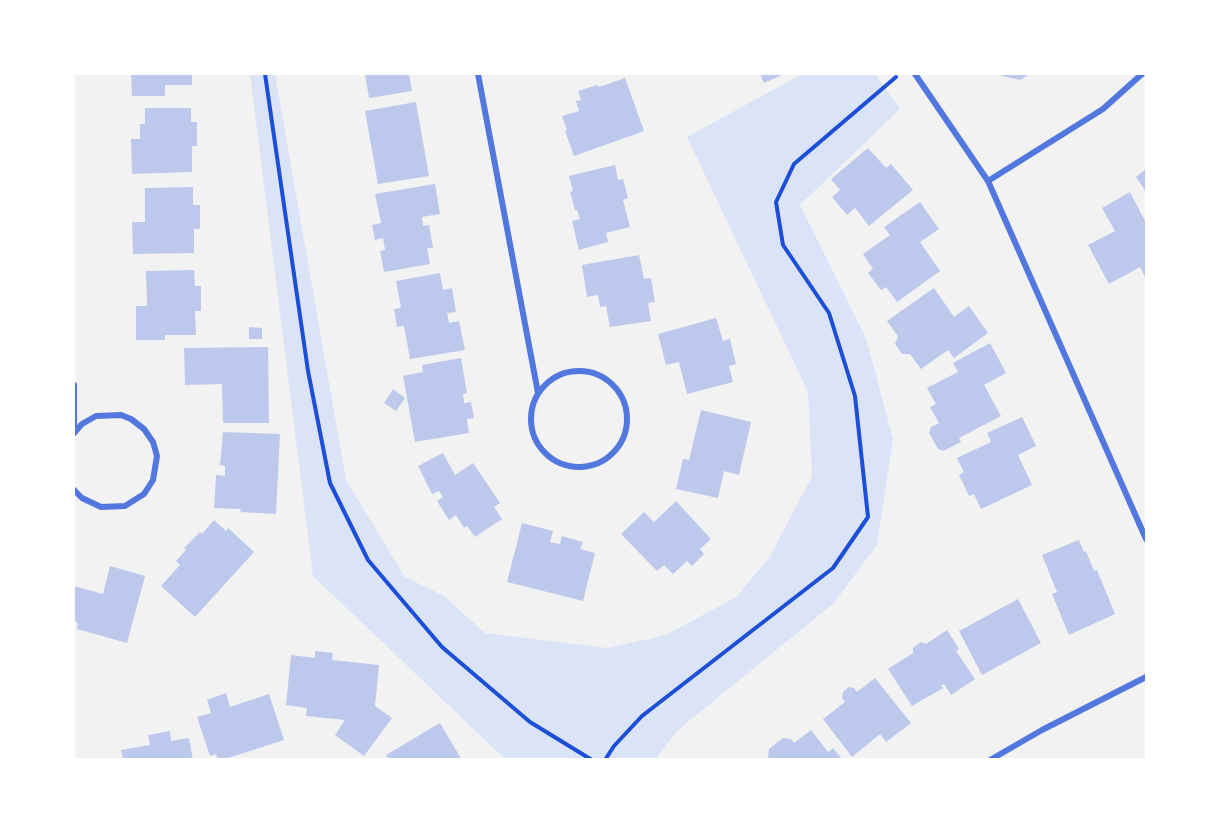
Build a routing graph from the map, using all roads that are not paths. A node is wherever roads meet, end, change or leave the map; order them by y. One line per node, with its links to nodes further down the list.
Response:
1 (478, 74): 6 (street)
2 (915, 74): 4 (street)
3 (1142, 74): 4 (street)
4 (988, 180): 9 (street)
5 (74, 385): 7 (street)
6 (538, 393): 6 (street)
7 (74, 432): 8 (street)
8 (74, 490)
9 (1146, 539)
10 (1146, 677): 11 (street)
11 (990, 759)

